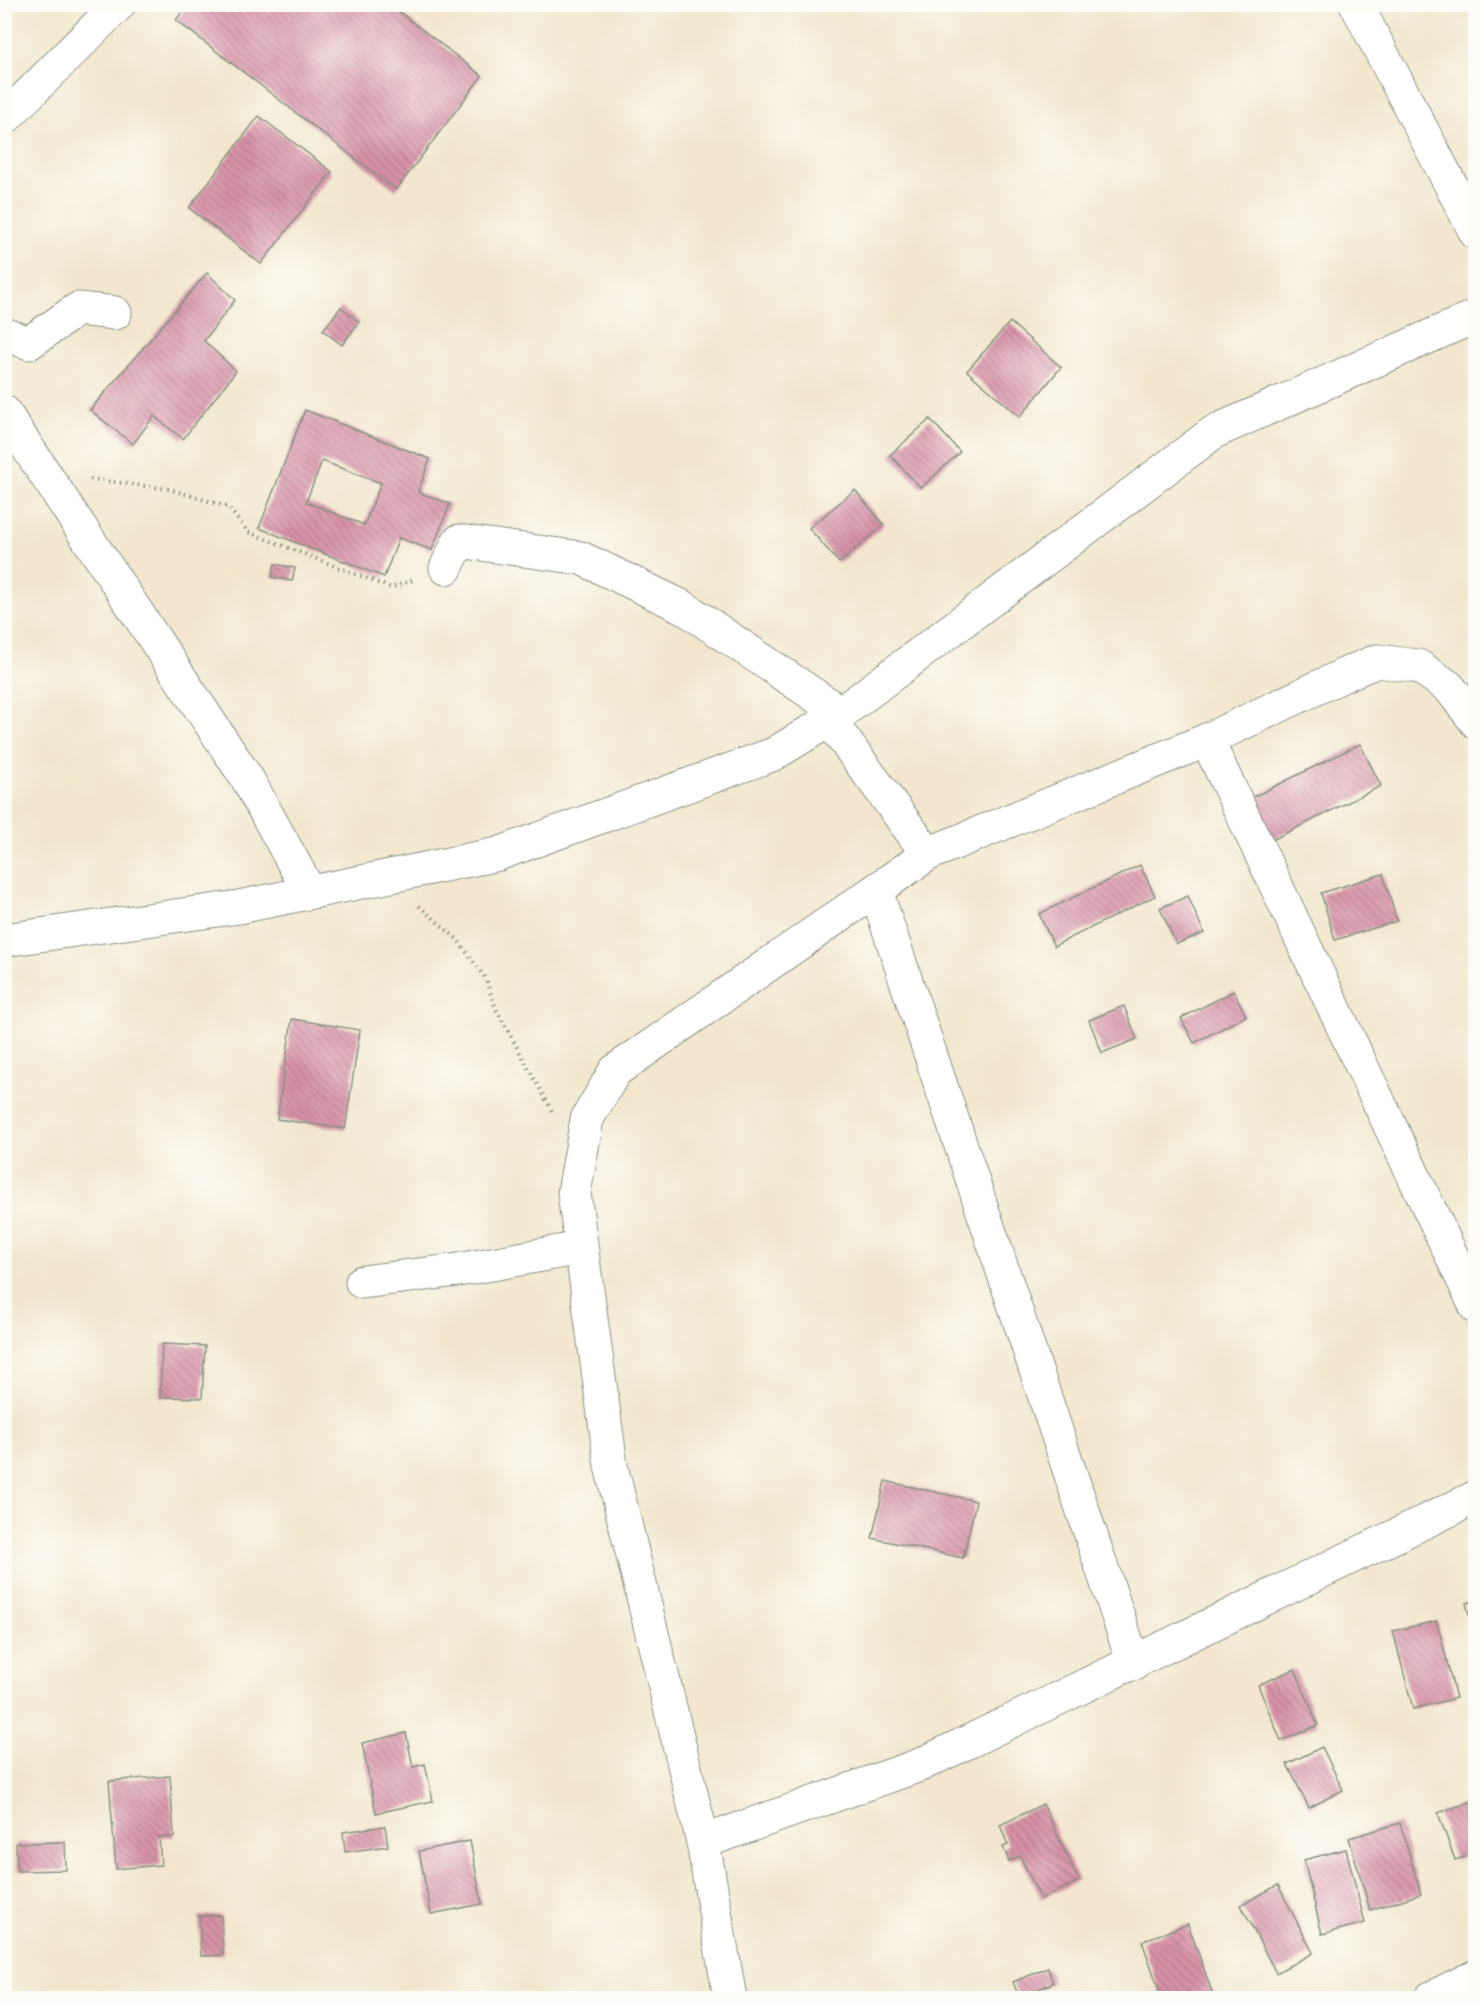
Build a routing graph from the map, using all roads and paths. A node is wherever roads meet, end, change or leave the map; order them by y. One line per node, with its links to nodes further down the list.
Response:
1 (119, 4): 3 (street)
2 (1356, 4): 4 (street)
3 (4, 119)
4 (1476, 233)
5 (116, 313): 7 (street)
6 (1476, 316): 11 (street)
7 (4, 334)
8 (4, 412): 9 (street)
9 (45, 473): 10 (path); 16 (street)
10 (446, 568): 11 (street)
11 (835, 717): 14 (street); 15 (street)
12 (1476, 722): 13 (street)
13 (1207, 740): 14 (street); 22 (street)
14 (928, 854): 17 (street)
15 (384, 876): 16 (street); 19 (path)
16 (309, 891): 18 (street)
17 (876, 891): 19 (street); 24 (street)
18 (4, 940)
19 (584, 1136): 20 (street)
20 (581, 1248): 21 (street); 25 (street)
21 (362, 1281)
22 (1476, 1307)
23 (1476, 1497): 24 (street)
24 (1134, 1664): 25 (street)
25 (704, 1842): 27 (street)
26 (1476, 1976): 28 (street)
27 (730, 1998)
28 (1431, 1998)

